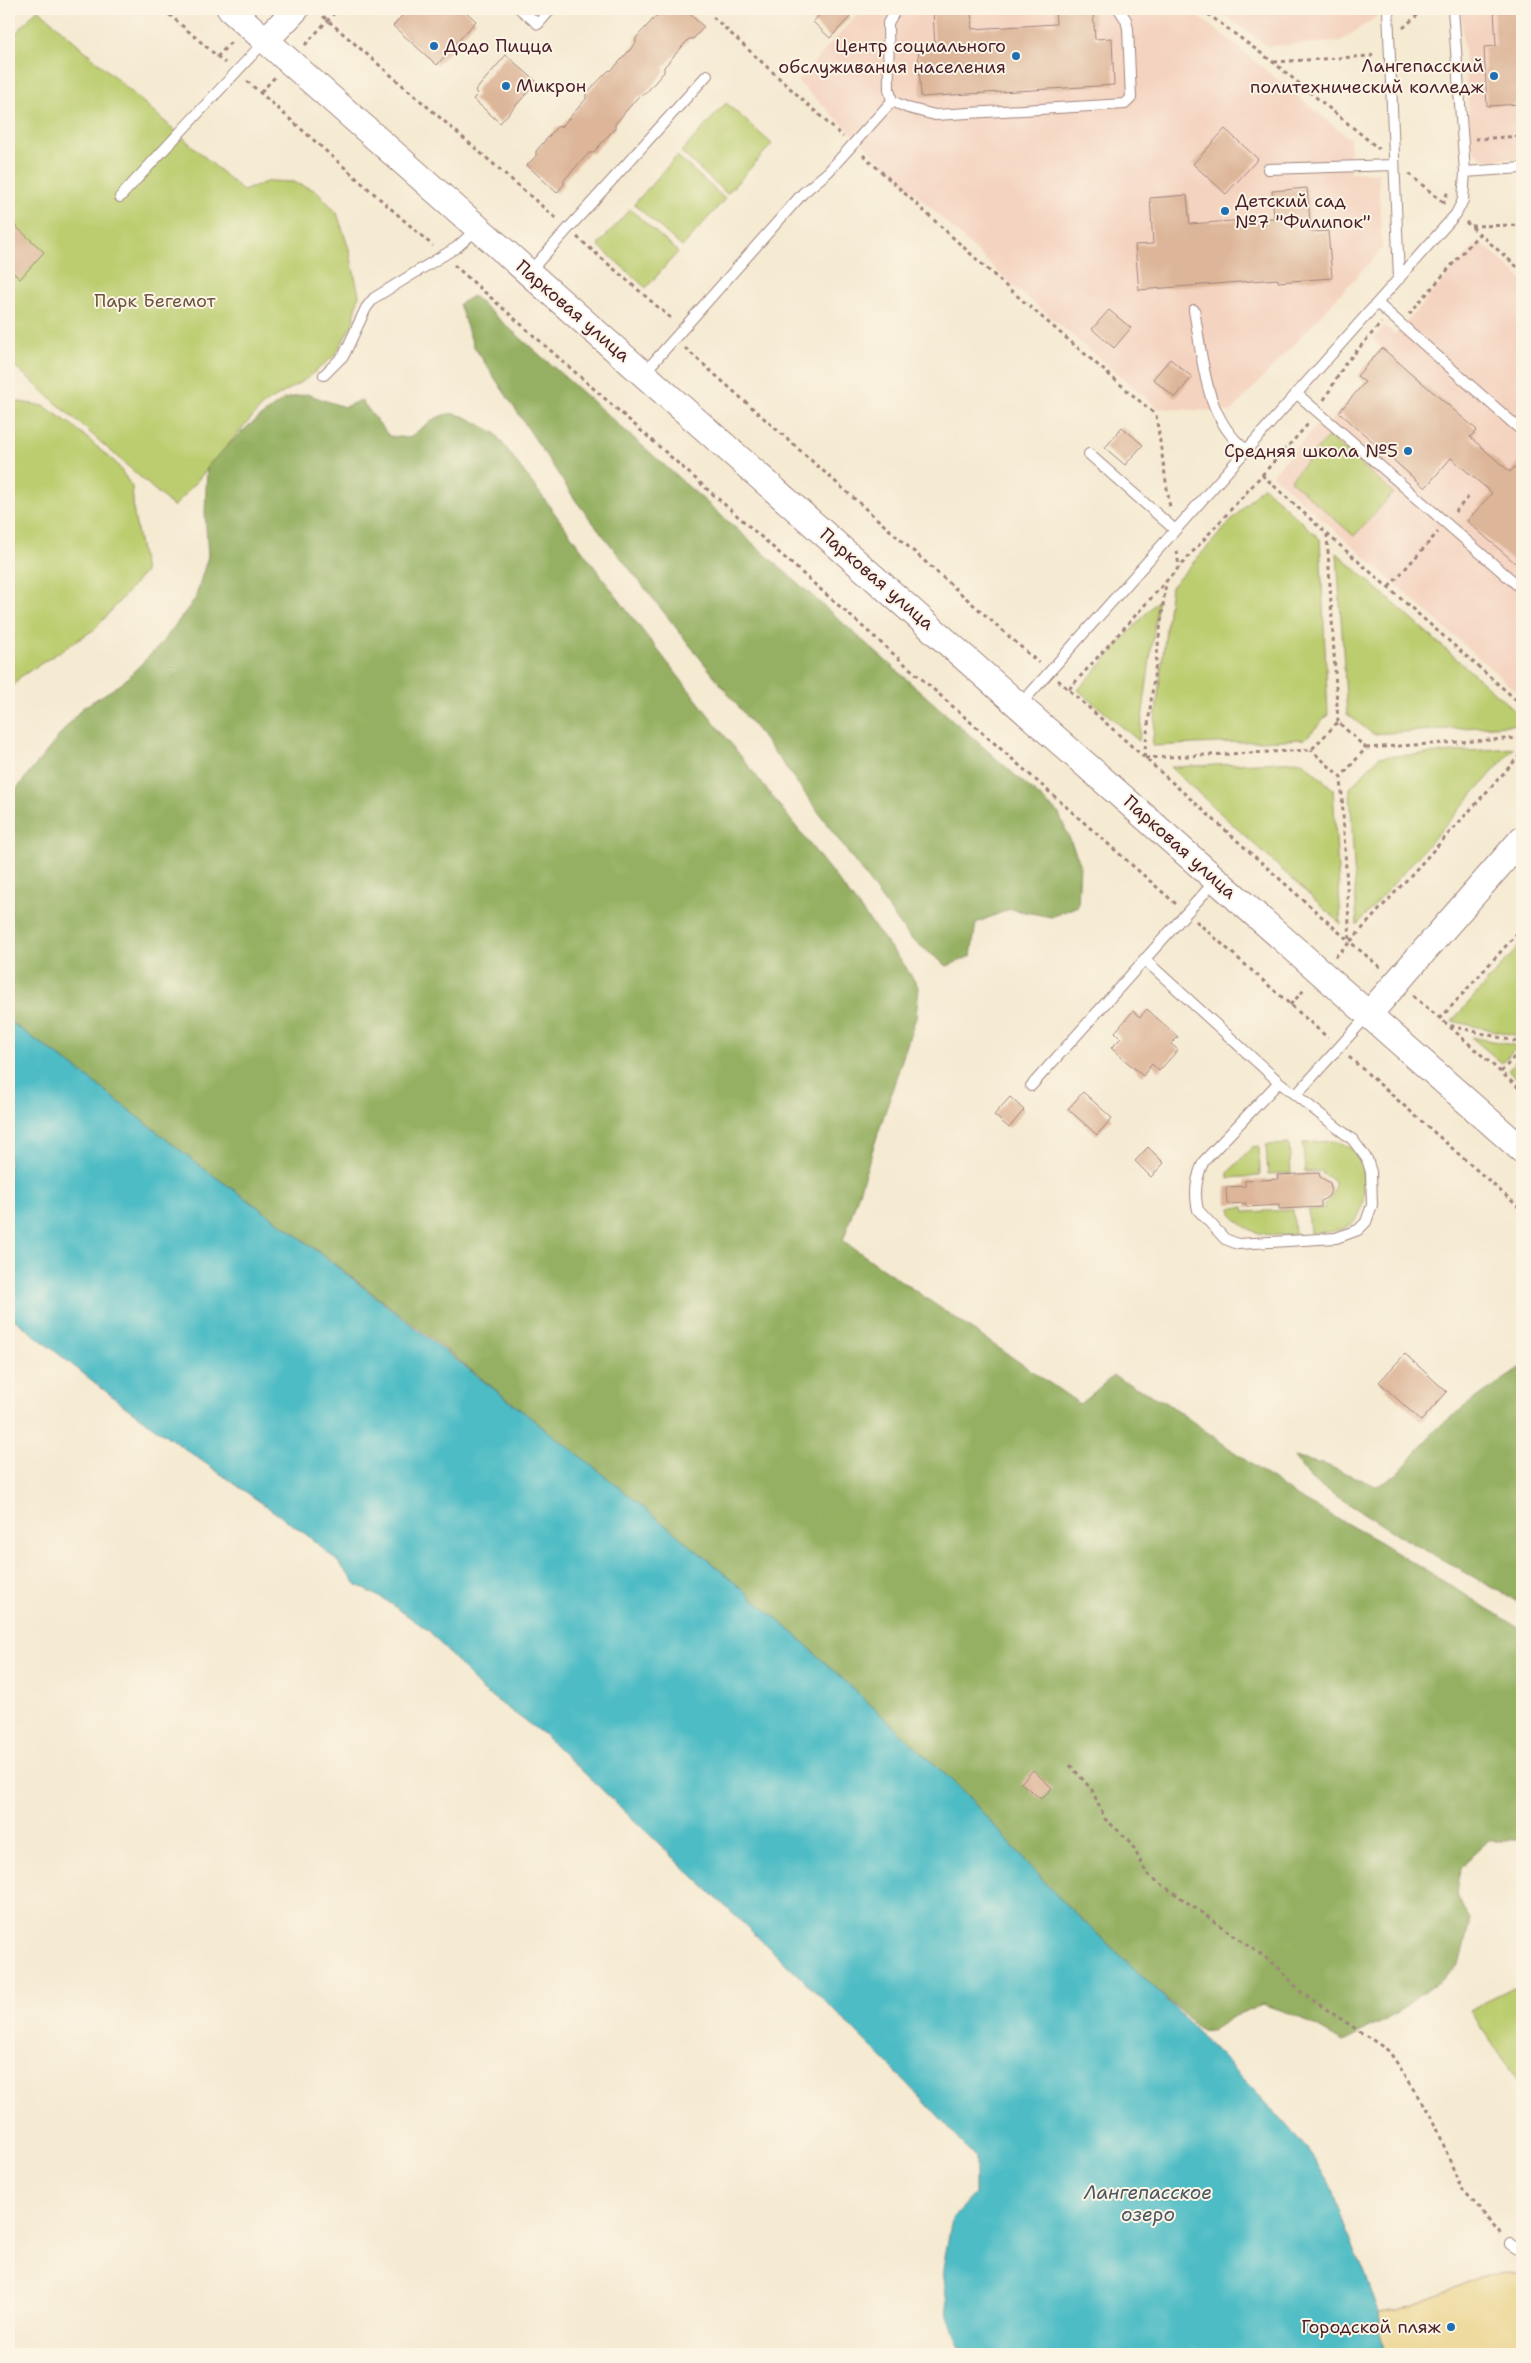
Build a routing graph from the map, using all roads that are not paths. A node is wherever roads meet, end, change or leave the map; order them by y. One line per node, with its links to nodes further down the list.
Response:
1 (230, 9): 9 (street, Парковая улица)
2 (296, 9): 9 (street)
3 (520, 9): 4 (lane)
4 (551, 9)
5 (896, 9): 11 (lane)
6 (1119, 9): 11 (lane)
7 (1388, 9): 12 (lane)
8 (1453, 9): 15 (lane)
9 (266, 40): 16 (lane); 17 (street, Парковая улица)
10 (707, 74): 18 (lane)
11 (892, 101): 22 (lane)
12 (1394, 164): 14 (lane); 19 (lane)
13 (1522, 168): 15 (lane)
14 (1268, 169)
15 (1465, 172): 19 (lane)
16 (120, 198)
17 (478, 227): 18 (street, Парковая улица); 23 (lane)
18 (529, 272): 22 (street, Парковая улица)
19 (1399, 279): 20 (lane)
20 (1377, 303): 24 (lane); 25 (lane)
21 (1194, 310): 26 (lane)
22 (644, 373): 30 (street, Парковая улица)
23 (324, 376)
24 (1296, 393): 26 (lane); 29 (lane)
25 (1522, 430)
26 (1245, 449): 28 (lane)
27 (1089, 454): 28 (lane)
28 (1174, 530): 30 (lane)
29 (1522, 589)
30 (1020, 705): 32 (street, Парковая улица)
31 (1522, 839): 34 (street)
32 (1216, 879): 33 (lane); 34 (street, Парковая улица)
33 (1144, 959): 35 (lane); 36 (lane)
34 (1369, 1014): 37 (lane); 38 (street, Парковая улица)
35 (1279, 1082): 37 (lane); 37 (lane)
36 (1031, 1086)
37 (1296, 1095)
38 (1522, 1150)
39 (1510, 2244): 40 (lane)
40 (1522, 2252)

